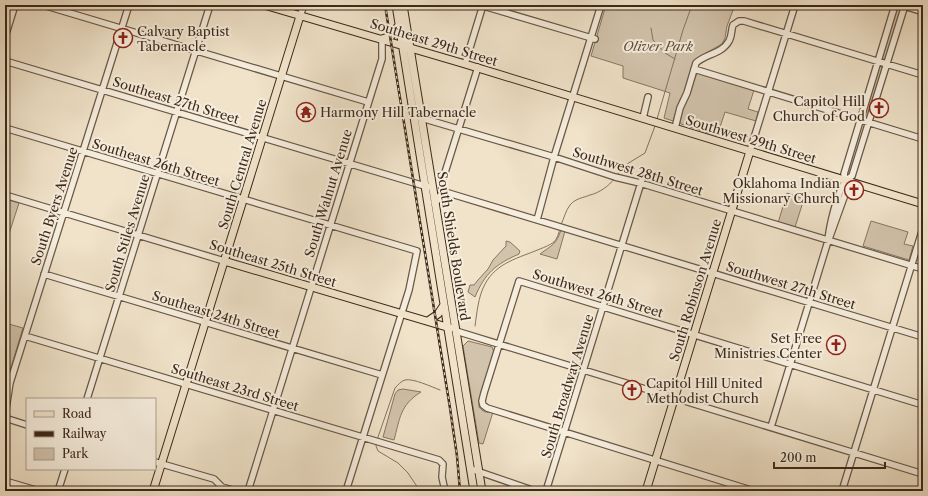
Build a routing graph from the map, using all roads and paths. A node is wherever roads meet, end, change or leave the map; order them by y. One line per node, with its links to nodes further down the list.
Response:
1 (15, 5): 20 (street)
2 (43, 5): 18 (street)
3 (129, 5): 18 (street, South Byers Avenue)
4 (210, 5): 25 (street, South Stiles Avenue)
5 (264, 5): 14 (main road, Southeast 29th Street)
6 (304, 5): 16 (street, South Central Avenue)
7 (396, 5): 17 (main road, South Shields Boulevard)
8 (403, 5): 24 (main road, South Shields Boulevard)
9 (482, 5): 21 (street); 28 (street)
10 (601, 5): 21 (street)
11 (795, 5): 19 (street, South Robinson Avenue)
12 (895, 5): 27 (street)
13 (904, 5): 15 (street); 29 (street)
14 (273, 6): 16 (main road, Southeast 29th Street)
15 (923, 12)
16 (300, 16): 22 (main road, Southeast 29th Street); 33 (main road, South Central Avenue)
17 (399, 25): 22 (main road); 23 (main road, South Shields Boulevard)
18 (121, 28): 25 (street); 34 (street, South Byers Avenue)
19 (787, 34): 27 (street); 31 (street); 35 (street, South Robinson Avenue)
20 (5, 38)
21 (593, 38): 36 (street)
22 (382, 39): 23 (main road, Southeast 29th Street); 38 (street, South Walnut Avenue)
23 (402, 45): 24 (main road, Southeast 29th Street); 40 (main road, South Shields Boulevard)
24 (410, 47): 28 (main road, Southeast 29th Street); 41 (main road, South Shields Boulevard)
25 (196, 51): 33 (street); 39 (street, South Stiles Avenue)
26 (5, 61): 34 (street, Southeast 27th Street)
27 (878, 61): 29 (street); 43 (street)
28 (465, 64): 30 (main road, Southeast 29th Street)
29 (887, 64): 32 (street); 44 (street)
30 (478, 67): 36 (main road, Southeast 29th Street); 47 (street)
31 (694, 69): 35 (street); 46 (street)
32 (923, 75)
33 (282, 76): 38 (street); 48 (main road, South Central Avenue)
34 (102, 90): 39 (street, Southeast 27th Street); 50 (street, South Byers Avenue)
35 (769, 92): 43 (street); 51 (street, South Robinson Avenue)
36 (573, 97): 42 (main road, Southwest 29th Street); 52 (street)
37 (648, 97): 42 (street)
38 (368, 102): 53 (street, South Walnut Avenue)
39 (177, 112): 48 (street, Southeast 27th Street); 55 (street, South Stiles Avenue)
40 (414, 116): 41 (street, Southwest 28th Street); 58 (main road, South Shields Boulevard)
41 (422, 118): 47 (street, Southwest 28th Street); 59 (main road, South Shields Boulevard)
42 (645, 119): 46 (main road, Southwest 29th Street)
43 (860, 120): 44 (street); 56 (street)
44 (869, 123): 49 (street); 56 (street)
45 (5, 128): 50 (street, Southeast 26th Street)
46 (675, 128): 51 (main road, Southwest 29th Street)
47 (459, 129): 52 (street, Southwest 28th Street); 60 (street)
48 (263, 138): 53 (street, Southeast 27th Street); 62 (main road, South Central Avenue)
49 (923, 139)
50 (83, 151): 55 (street, Southeast 26th Street); 66 (street, South Byers Avenue)
51 (750, 151): 56 (main road, Southwest 29th Street); 65 (main road, South Robinson Avenue)
52 (554, 157): 57 (street, Southwest 28th Street); 67 (street)
53 (349, 163): 58 (street, Southeast 27th Street); 68 (street, South Walnut Avenue)
54 (644, 172): 57 (street, South Broadway Avenue)
55 (158, 174): 62 (street, Southeast 26th Street); 70 (street, South Stiles Avenue)
56 (846, 180): 64 (main road, Southwest 29th Street); 71 (street)
57 (640, 183): 65 (street, Southwest 28th Street); 72 (street, South Broadway Avenue)
58 (425, 186): 59 (street, Southeast 27th Street); 74 (main road, South Shields Boulevard)
59 (433, 188): 63 (main road, South Shields Boulevard)
60 (445, 192): 63 (main road); 67 (street)
61 (5, 195): 66 (street, Southeast 25th Street)
62 (244, 199): 68 (street, Southeast 26th Street); 73 (main road, South Central Avenue)
63 (435, 202): 74 (main road, South Shields Boulevard)
64 (923, 204)
65 (731, 211): 71 (street, Southwest 28th Street); 77 (main road, South Robinson Avenue)
66 (63, 213): 70 (street, Southeast 25th Street); 78 (street, South Byers Avenue)
67 (537, 220): 72 (street, Southwest 27th Street)
68 (330, 225): 79 (street, South Walnut Avenue); 84 (street, Southeast 26th Street)
69 (923, 228): 75 (street)
70 (138, 235): 73 (street, Southeast 25th Street); 80 (street, South Stiles Avenue)
71 (828, 241): 75 (street, Southwest 28th Street); 81 (street)
72 (621, 244): 77 (street, Southwest 27th Street); 83 (street, South Broadway Avenue)
73 (224, 261): 79 (main road, Southeast 25th Street); 86 (main road, South Central Avenue)
74 (441, 262): 82 (main road, South Shields Boulevard); 89 (main road, South Shields Boulevard)
75 (911, 266): 76 (street, Southwest 28th Street); 88 (street)
76 (923, 270)
77 (712, 272): 81 (street, Southwest 27th Street); 90 (main road, South Robinson Avenue)
78 (44, 274): 80 (street, Southeast 24th Street); 91 (street, South Byers Avenue)
79 (310, 286): 84 (main road, Southeast 25th Street); 94 (street, South Walnut Avenue)
80 (119, 296): 86 (street, Southeast 24th Street); 95 (street, South Stiles Avenue)
81 (809, 302): 88 (street, Southwest 27th Street); 96 (street)
82 (444, 305): 85 (main road); 87 (main road, South Shields Boulevard)
83 (602, 306): 90 (street, Southwest 26th Street); 93 (street, Southwest 26th Street); 97 (street, South Broadway Avenue)
84 (401, 313): 85 (main road, Southeast 25th Street); 98 (street)
85 (428, 321): 87 (main road, Southeast 25th Street)
86 (206, 322): 94 (street, Southeast 24th Street); 99 (main road, South Central Avenue)
87 (448, 327): 89 (main road, Southeast 25th Street); 114 (main road, South Shields Boulevard)
88 (892, 328): 92 (street, Southwest 27th Street); 100 (street)
89 (456, 331): 93 (street, Southeast 25th Street); 116 (main road, South Shields Boulevard)
90 (694, 334): 96 (street, Southwest 26th Street); 101 (main road, South Robinson Avenue)
91 (25, 336): 95 (street, Southeast 23rd Street); 105 (street, South Byers Avenue)
92 (923, 337)
93 (499, 344): 97 (street, Southeast 25th Street); 109 (street)
94 (291, 348): 98 (street, Southeast 24th Street); 104 (street, South Walnut Avenue)
95 (100, 358): 99 (street, Southeast 23rd Street); 102 (street, South Stiles Avenue)
96 (790, 364): 100 (street, Southwest 26th Street); 108 (street)
97 (583, 369): 101 (street, Southeast 25th Street); 109 (street, South Broadway Avenue)
98 (382, 375): 110 (street)
99 (186, 384): 104 (street, Southeast 23rd Street); 113 (main road, South Central Avenue)
100 (873, 390): 103 (street, Southwest 26th Street); 111 (street)
101 (674, 397): 108 (street, Southeast 25th Street); 112 (main road, South Robinson Avenue)
102 (87, 398)
103 (923, 405)
104 (272, 409): 110 (street, Southeast 23rd Street); 123 (street, South Walnut Avenue)
105 (5, 415)
106 (5, 418): 107 (street)
107 (26, 425)
108 (771, 427): 111 (street, Southeast 25th Street)
109 (564, 433): 112 (street); 129 (street, South Broadway Avenue)
110 (363, 436): 124 (street); 125 (street, Southeast 23rd Street)
111 (854, 452): 117 (street, Southeast 25th Street); 132 (street)
112 (655, 460): 130 (main road, South Robinson Avenue); 131 (street)
113 (158, 463): 121 (main road, South Central Avenue); 122 (street)
114 (471, 469): 116 (street); 126 (main road, South Shields Boulevard)
115 (65, 470): 120 (street)
116 (478, 472): 127 (main road, South Shields Boulevard); 128 (street)
117 (923, 474)
118 (5, 481): 119 (street)
119 (39, 491)
120 (58, 491)
121 (153, 491)
122 (236, 491)
123 (248, 491)
124 (346, 491)
125 (445, 491)
126 (474, 491)
127 (482, 491)
128 (535, 491)
129 (546, 491)
130 (646, 491)
131 (752, 491)
132 (842, 491)

